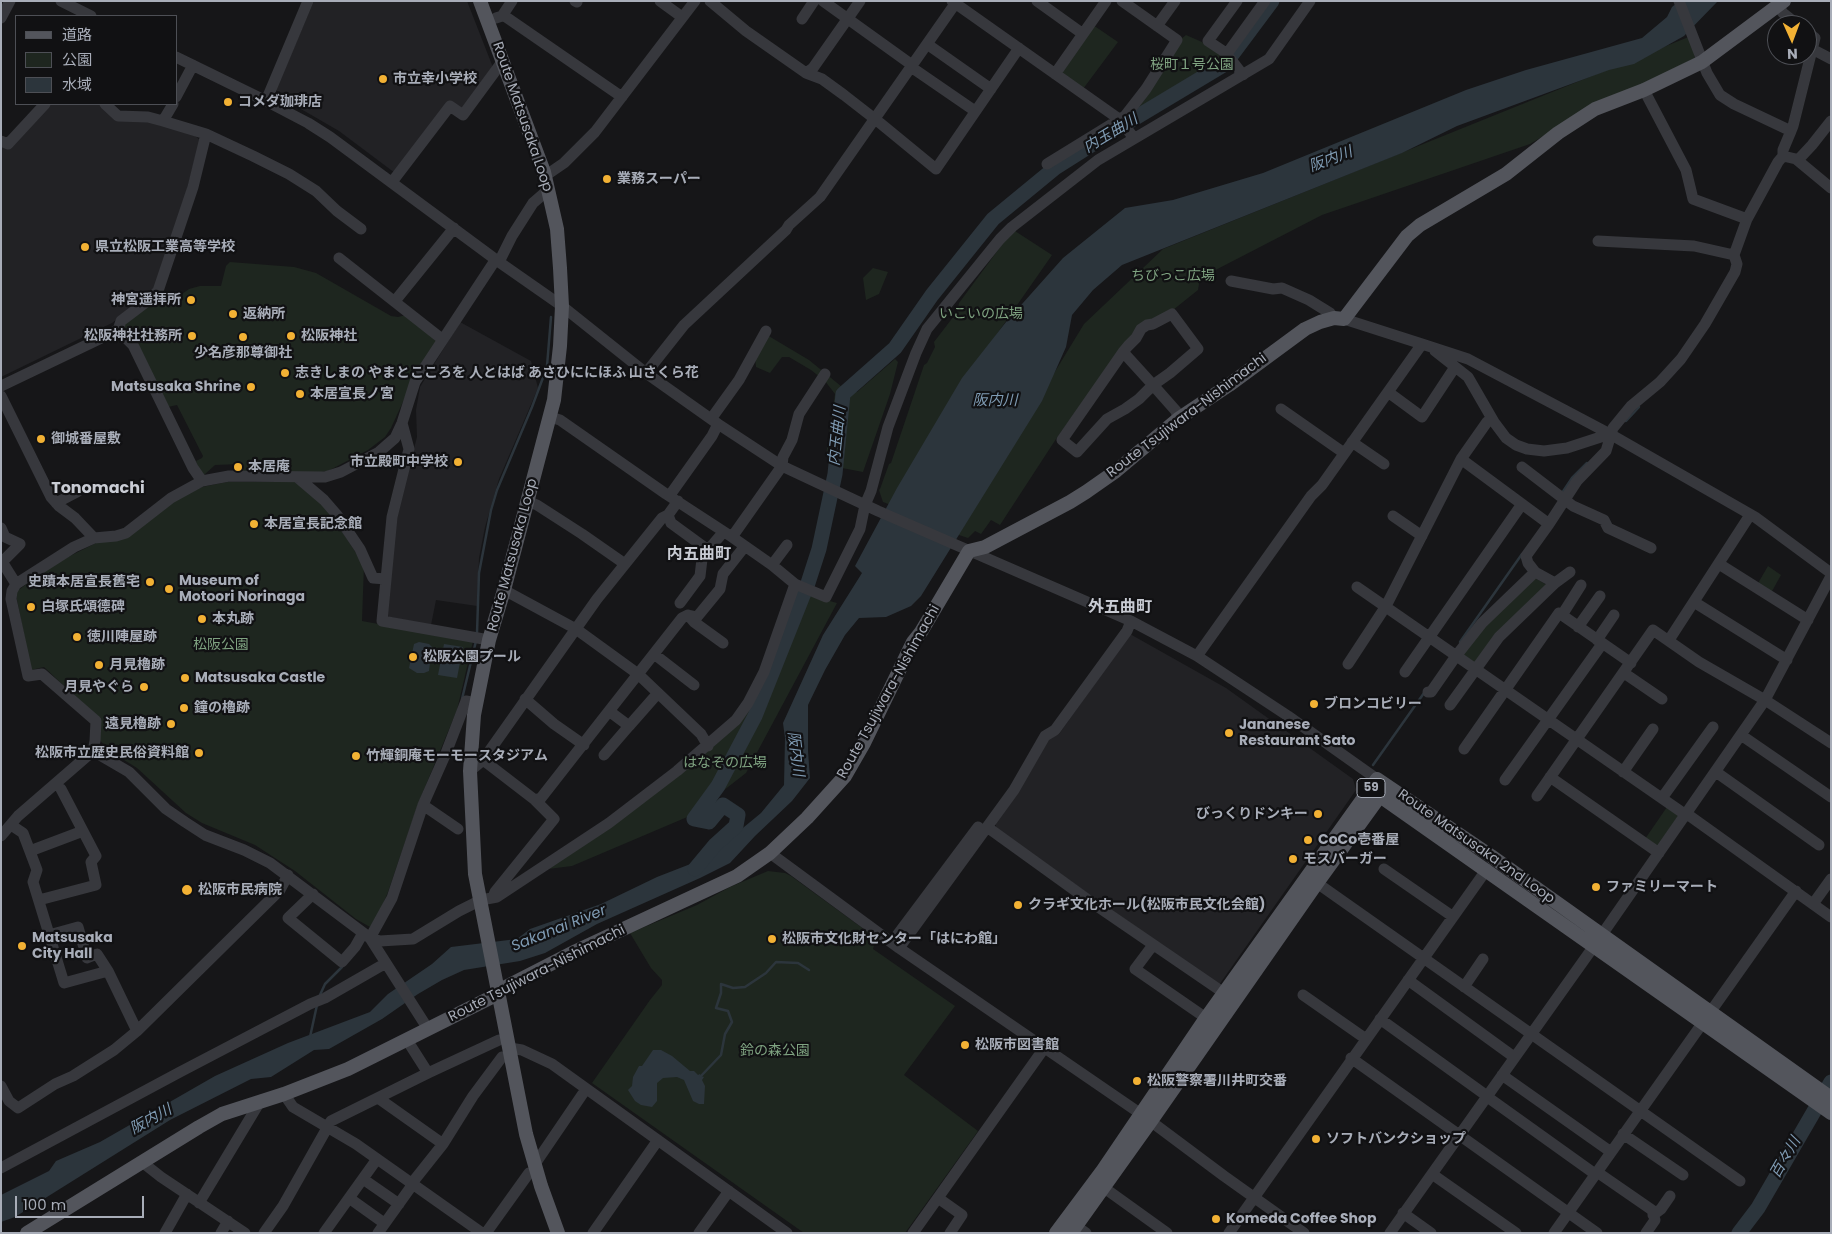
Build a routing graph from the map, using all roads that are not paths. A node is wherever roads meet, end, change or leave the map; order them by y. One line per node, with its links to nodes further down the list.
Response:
1 (10, 1): 25 (street)
2 (308, 1): 49 (street)
3 (480, 1): 28 (main road, Route Matsusaka Loop)
4 (512, 1): 23 (street)
5 (660, 1): 24 (street)
6 (695, 1): 24 (street)
7 (710, 1): 42 (street)
8 (814, 1): 26 (street)
9 (823, 1): 27 (street)
10 (860, 1): 27 (street)
11 (1037, 1): 30 (street)
12 (1106, 1): 30 (street)
13 (1122, 1): 29 (street)
14 (1175, 1): 29 (street)
15 (1237, 1): 34 (street)
16 (1265, 1): 34 (street)
17 (1310, 1): 44 (street)
18 (1679, 1): 35 (street)
19 (65, 2): 22 (street)
20 (955, 2): 31 (street); 32 (street)
21 (1781, 4): 35 (main road)
22 (89, 15)
23 (502, 16): 28 (street); 48 (street)
24 (682, 17): 48 (street)
25 (1, 18)
26 (802, 19)
27 (848, 19): 41 (street); 42 (street)
28 (488, 22): 38 (main road, Route Matsusaka Loop)
29 (1157, 26): 55 (street)
30 (1083, 34): 43 (street)
31 (927, 44): 41 (street); 45 (street)
32 (1019, 48): 43 (street); 45 (street)
33 (1817, 52): 37 (street)
34 (1229, 56): 44 (street)
35 (1701, 56): 46 (main road); 58 (street)
36 (178, 58): 40 (street)
37 (1831, 59)
38 (502, 62): 64 (street); 65 (main road, Route Matsusaka Loop)
39 (1808, 65): 58 (street)
40 (194, 66): 47 (street); 49 (street)
41 (912, 66): 53 (street); 54 (street)
42 (806, 73): 54 (street)
43 (1055, 74): 55 (street)
44 (1243, 75): 60 (street)
45 (991, 88): 53 (street)
46 (1644, 90): 67 (street); 77 (main road)
47 (178, 94)
48 (622, 97): 65 (street)
49 (266, 101): 64 (street)
50 (44, 105): 61 (street)
51 (106, 105): 56 (street)
52 (172, 105): 56 (street)
53 (975, 111): 54 (street)
54 (875, 119): 84 (street)
55 (1120, 119): 60 (street); 63 (street)
56 (163, 121): 59 (street)
57 (1831, 121): 62 (street)
58 (1791, 131): 62 (street)
59 (206, 134): 69 (street); 78 (street)
60 (1131, 134): 111 (street)
61 (1, 141)
62 (1792, 158): 66 (street); 67 (street)
63 (1047, 164)
64 (392, 182): 68 (street)
65 (547, 183): 73 (street); 76 (main road, Route Matsusaka Loop)
66 (1831, 188)
67 (1747, 219): 71 (street)
68 (454, 228): 73 (street); 75 (street)
69 (361, 229)
70 (1598, 241): 71 (street)
71 (1734, 255): 96 (street)
72 (339, 258): 75 (street)
73 (497, 260): 76 (street); 80 (street)
74 (1231, 281): 77 (street)
75 (395, 300): 80 (street)
76 (562, 306): 84 (street); 91 (main road, Route Matsusaka Loop)
77 (1339, 319): 81 (street); 92 (main road, Route Tsujiwara-Nishimachi)
78 (118, 330): 87 (street); 104 (street)
79 (766, 331): 93 (street)
80 (442, 339): 95 (street)
81 (1425, 345): 83 (street); 88 (street); 96 (street)
82 (1123, 352): 86 (street); 86 (street); 86 (street)
83 (1455, 367): 88 (street); 96 (street)
84 (646, 373): 93 (street)
85 (825, 374): 101 (street)
86 (1153, 385): 92 (street)
87 (1, 386)
88 (1388, 392): 97 (street)
89 (1, 396): 109 (street)
90 (1281, 409): 98 (street)
91 (550, 417): 107 (street); 108 (main road, Route Matsusaka Loop)
92 (1178, 419): 124 (main road, Route Tsujiwara-Nishimachi)
93 (714, 421): 101 (street); 107 (street)
94 (1487, 422): 99 (street)
95 (402, 423): 103 (street); 132 (street)
96 (1611, 436): 106 (street); 113 (street)
97 (1352, 442): 98 (street); 100 (street)
98 (1344, 454): 157 (street)
99 (1461, 459): 110 (street); 117 (street)
100 (1384, 464)
101 (782, 466): 111 (street); 118 (street)
102 (1522, 467): 106 (street)
103 (297, 477): 104 (street); 132 (street)
104 (202, 481): 119 (street)
105 (77, 492): 109 (street)
106 (1562, 496): 115 (street); 122 (street)
107 (674, 498): 112 (street); 118 (street)
108 (527, 501): 126 (street); 138 (main road, Route Matsusaka Loop)
109 (56, 503): 119 (street)
110 (1522, 504): 115 (street); 150 (street)
111 (865, 505): 124 (street); 136 (street)
112 (668, 514): 123 (street); 126 (street)
113 (1750, 515): 127 (street); 131 (street)
114 (1393, 516): 117 (street)
115 (1545, 521): 129 (street)
116 (1, 528): 125 (street)
117 (1422, 536): 142 (street)
118 (726, 537): 121 (street); 123 (street)
119 (94, 538): 134 (street)
120 (787, 545): 128 (street)
121 (745, 546): 128 (street); 144 (street)
122 (1650, 548)
123 (708, 550): 141 (street)
124 (969, 551): 147 (street); 208 (main road, Route Tsujiwara-Nishimachi)
125 (2, 561): 134 (street)
126 (625, 564): 149 (street)
127 (1719, 564): 140 (street); 146 (street)
128 (772, 565): 136 (street)
129 (1535, 572): 133 (street); 155 (street)
130 (1570, 572): 133 (street)
131 (1831, 575): 146 (street)
132 (386, 579): 151 (street)
133 (1556, 583): 161 (street)
134 (16, 584): 184 (street)
135 (1582, 585): 145 (street)
136 (802, 587): 182 (street)
137 (1357, 587): 142 (street)
138 (504, 590): 149 (street); 151 (main road, Route Matsusaka Loop)
139 (1600, 596): 148 (street)
140 (1694, 602): 152 (street); 158 (street)
141 (680, 603)
142 (1386, 606): 150 (street); 159 (street)
143 (1614, 614): 153 (street)
144 (688, 615): 154 (street); 156 (street)
145 (1562, 615): 148 (street); 165 (street)
146 (1808, 620): 158 (street)
147 (1131, 621): 157 (street); 202 (street)
148 (1578, 627): 153 (street)
149 (576, 629): 163 (street); 168 (street)
150 (1429, 636): 155 (street); 162 (street)
151 (489, 640): 171 (main road, Route Matsusaka Loop)
152 (1669, 640): 160 (street); 170 (street)
153 (1600, 642): 160 (street); 174 (street)
154 (723, 643)
155 (1454, 653): 161 (street); 166 (street)
156 (654, 654): 163 (street); 164 (street)
157 (1197, 656): 191 (street)
158 (1787, 660): 170 (street)
159 (1348, 664)
160 (1627, 668): 169 (street); 179 (street)
161 (1475, 669): 165 (street); 172 (street)
162 (1405, 672)
163 (638, 674): 167 (street); 173 (street)
164 (694, 685)
165 (1505, 690): 174 (street); 183 (street)
166 (1428, 692)
167 (658, 693): 175 (street); 182 (street)
168 (525, 699): 181 (street); 186 (street)
169 (1662, 699)
170 (1765, 700): 178 (street); 180 (street)
171 (476, 703): 187 (main road, Route Matsusaka Loop); 199 (street)
172 (1450, 705)
173 (609, 711): 175 (street); 181 (street)
174 (1548, 720): 179 (street); 192 (street)
175 (629, 726): 185 (street)
176 (1713, 727): 197 (street)
177 (1653, 730): 188 (street)
178 (1741, 735): 189 (street); 196 (street)
179 (1577, 740): 188 (street); 190 (street)
180 (1831, 743)
181 (584, 745): 198 (street)
182 (708, 746): 218 (street)
183 (1464, 749)
184 (93, 751): 201 (street); 212 (street)
185 (604, 755)
186 (483, 760): 187 (street); 198 (street)
187 (470, 771): 218 (main road, Route Matsusaka Loop)
188 (1623, 772): 197 (street)
189 (1716, 772): 200 (street); 206 (street)
190 (1550, 777): 195 (street); 209 (street)
191 (1377, 779): 194 (street); 224 (main road, Route Matsusaka 2nd Loop / 59); 234 (main road, Route Matsusaka 2nd Loop / 59)
192 (1505, 781)
193 (61, 789): 204 (street)
194 (1380, 796): 211 (main road, Route Matsusaka 2nd Loop / 59); 214 (main road, Route Matsusaka 2nd Loop / 59)
195 (1537, 796)
196 (1831, 797)
197 (1662, 798): 200 (street)
198 (535, 800): 218 (street)
199 (423, 805): 203 (street); 223 (street)
200 (1687, 814): 209 (street); 215 (street)
201 (11, 825): 205 (street); 207 (street)
202 (982, 827): 225 (street); 226 (street)
203 (458, 829)
204 (83, 831): 207 (street); 217 (street)
205 (1, 836)
206 (1818, 845)
207 (30, 851): 217 (street)
208 (770, 853): 225 (street); 232 (main road, Route Tsujiwara-Nishimachi)
209 (1659, 853): 224 (street)
210 (1384, 869): 220 (street)
211 (1487, 869): 220 (street); 224 (main road, Route Matsusaka 2nd Loop / 59)
212 (288, 875): 216 (street); 240 (street)
213 (1831, 879): 219 (street)
214 (1317, 883): 227 (street); 261 (main road, Route Matsusaka 2nd Loop / 59)
215 (1796, 891): 219 (street); 237 (street)
216 (312, 894): 223 (street); 223 (street)
217 (39, 900): 222 (street)
218 (486, 903): 223 (street); 232 (main road, Route Matsusaka Loop)
219 (1813, 904): 221 (street)
220 (1452, 916): 227 (street)
221 (1831, 917)
222 (49, 935): 230 (street); 230 (street)
223 (366, 935): 229 (street)
224 (1598, 941): 237 (main road, Route Matsusaka 2nd Loop / 59); 241 (street)
225 (896, 945): 244 (street)
226 (1153, 945): 234 (street); 236 (street)
227 (1423, 958): 231 (street); 233 (street)
228 (1483, 959): 233 (street)
229 (387, 964): 239 (street); 270 (street)
230 (108, 971): 240 (street)
231 (1408, 980): 238 (street); 246 (street)
232 (498, 987): 239 (main road, Route Tsujiwara-Nishimachi); 245 (main road, Route Matsusaka Loop)
233 (1464, 987): 241 (street)
234 (1224, 992): 236 (main road, Route Matsusaka 2nd Loop / 59)
235 (1303, 995): 242 (street)
236 (1206, 1018): 261 (main road, Route Matsusaka 2nd Loop / 59)
237 (1705, 1018): 252 (main road, Route Matsusaka 2nd Loop / 59); 259 (street)
238 (1380, 1019): 242 (street); 254 (street)
239 (426, 1027): 243 (main road, Route Tsujiwara-Nishimachi)
240 (137, 1031): 258 (street)
241 (1531, 1034): 246 (street); 259 (street)
242 (1366, 1039): 247 (street)
243 (407, 1040): 248 (street); 253 (main road, Route Tsujiwara-Nishimachi)
244 (1045, 1047): 261 (street); 284 (street)
245 (503, 1048): 248 (street); 251 (street); 266 (street); 271 (main road, Route Matsusaka Loop)
246 (1514, 1057): 249 (street)
247 (1352, 1058): 264 (street); 282 (street)
248 (428, 1073): 255 (street)
249 (1502, 1075): 254 (street); 267 (street)
250 (1, 1086): 258 (street)
251 (586, 1089): 265 (street); 271 (street)
252 (1810, 1091): 256 (main road, Route Matsusaka 2nd Loop / 59); 260 (main road, Route Matsusaka 2nd Loop / 59)
253 (284, 1094): 257 (main road, Route Tsujiwara-Nishimachi); 262 (street)
254 (1486, 1096): 264 (street); 272 (street)
255 (378, 1098): 262 (street); 266 (street)
256 (1831, 1098)
257 (261, 1100): 269 (main road, Route Tsujiwara-Nishimachi); 285 (street)
258 (5, 1103)
259 (1639, 1110): 263 (street); 276 (street)
260 (1830, 1112)
261 (1146, 1117): 278 (main road, Route Matsusaka 2nd Loop / 59); 282 (street); 307 (main road, Route Matsusaka 2nd Loop / 59)
262 (327, 1127): 268 (street); 297 (street)
263 (1623, 1134): 267 (street); 274 (street)
264 (1459, 1135): 273 (street); 287 (street)
265 (658, 1140): 279 (street); 302 (street)
266 (443, 1144): 277 (street)
267 (1611, 1152): 272 (street)
268 (377, 1159): 275 (street); 277 (street)
269 (142, 1162): 280 (street); 293 (main road, Route Tsujiwara-Nishimachi)
270 (1, 1168)
271 (532, 1168): 300 (street); 301 (main road, Route Matsusaka Loop)
272 (1596, 1173): 287 (street); 289 (street)
273 (1432, 1174): 288 (street); 313 (street)
274 (1683, 1175)
275 (363, 1179): 283 (street); 286 (street)
276 (1740, 1181)
277 (412, 1184): 286 (street); 299 (street)
278 (1103, 1187): 292 (main road, Route Matsusaka 2nd Loop / 59); 308 (street)
279 (729, 1191): 303 (street); 304 (street)
280 (187, 1194): 285 (street); 294 (street)
281 (1670, 1196): 289 (street)
282 (1254, 1197): 309 (street); 310 (street)
283 (349, 1198): 291 (street); 298 (street)
284 (938, 1198): 305 (street); 306 (street)
285 (199, 1202): 290 (street)
286 (399, 1204): 291 (street)
287 (1569, 1212): 314 (street); 315 (street)
288 (1403, 1213): 311 (street); 312 (street)
289 (1653, 1215): 316 (street)
290 (228, 1221): 295 (street); 296 (street)
291 (381, 1228)
292 (1078, 1230)
293 (27, 1233)
294 (165, 1233)
295 (221, 1233)
296 (245, 1233)
297 (264, 1233)
298 (324, 1233)
299 (482, 1233)
300 (486, 1233)
301 (558, 1233)
302 (593, 1233)
303 (699, 1233)
304 (787, 1233)
305 (913, 1233)
306 (950, 1233)
307 (1056, 1233)
308 (1167, 1233)
309 (1229, 1233)
310 (1304, 1233)
311 (1390, 1233)
312 (1430, 1233)
313 (1516, 1233)
314 (1554, 1233)
315 (1597, 1233)
316 (1646, 1233)

